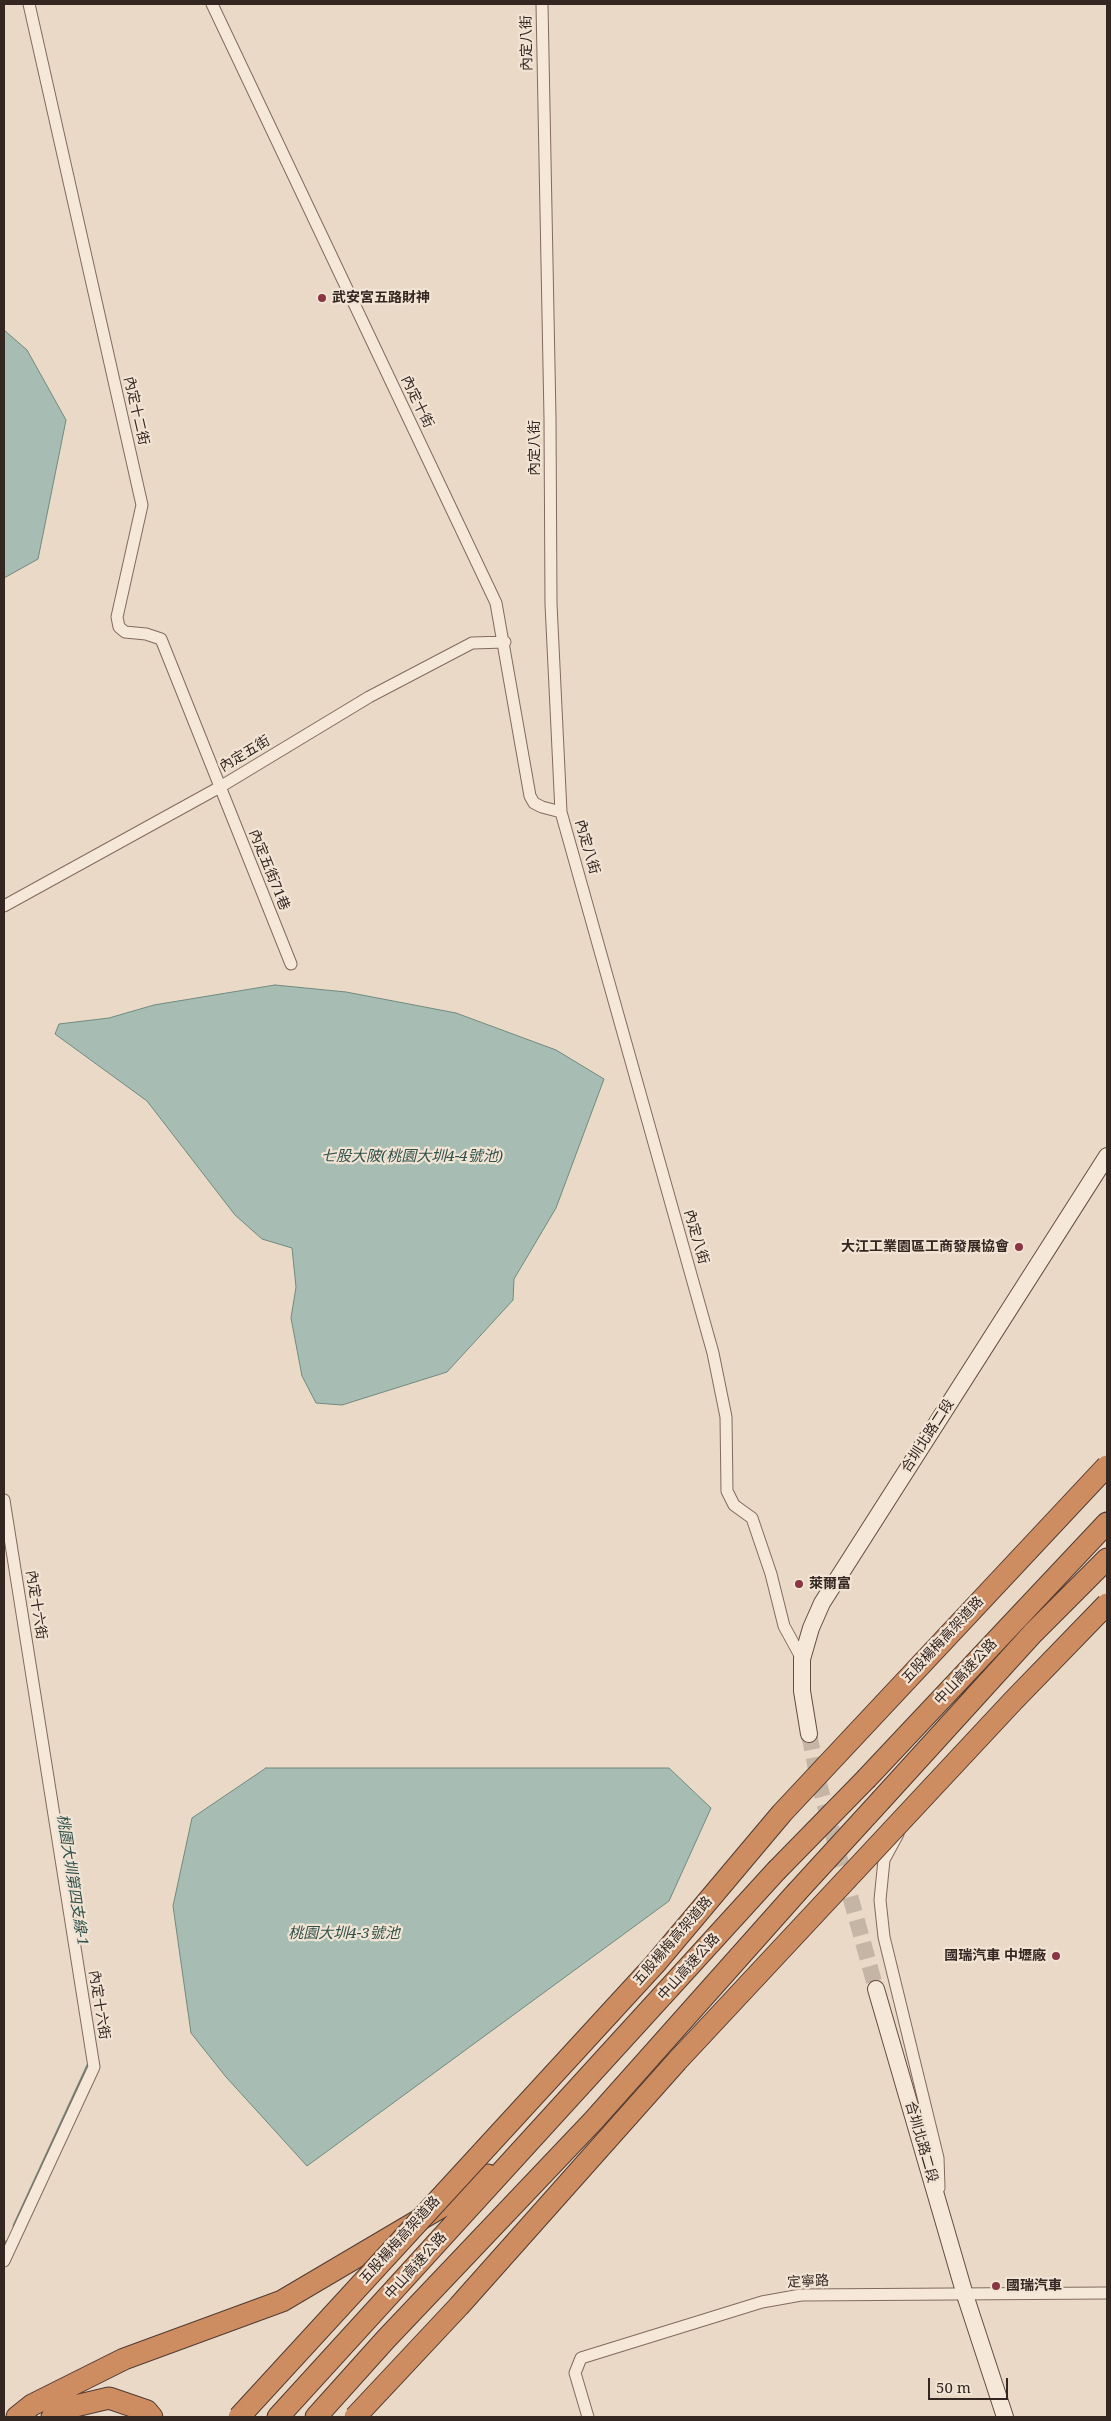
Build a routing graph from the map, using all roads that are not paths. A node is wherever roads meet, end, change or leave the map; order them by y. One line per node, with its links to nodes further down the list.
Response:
1 (29, 4): 5 (street, 內定十二街)
2 (212, 4): 4 (street, 內定十街)
3 (542, 4): 6 (street, 內定八街)
4 (504, 642): 5 (street, 內定五街); 6 (street, 內定十街)
5 (220, 787): 7 (street, 內定五街); 8 (street, 內定五街71巷)
6 (561, 812): 16 (street, 內定八街)
7 (4, 906)
8 (291, 964)
9 (1107, 1156): 16 (street, 合圳北路二段)
10 (1107, 1466): 30 (highway, 五股楊梅高架道路, bridge)
11 (4, 1500): 23 (street, 內定十六街)
12 (1107, 1523): 21 (highway, 中山高速公路, bridge)
13 (1107, 1559): 26 (highway, 中山高速公路, bridge)
14 (1107, 1593): 19 (street)
15 (1107, 1604): 34 (highway, bridge)
16 (802, 1659): 17 (street, 合圳北路二段)
17 (809, 1734)
18 (876, 1988): 20 (street, 合圳北路二段)
19 (918, 2078): 20 (street); 22 (street)
20 (912, 2111): 22 (street, 合圳北路二段)
21 (521, 2151): 27 (highway); 31 (highway, 中山高速公路)
22 (940, 2208): 25 (street, 合圳北路二段)
23 (4, 2261)
24 (1107, 2292): 25 (street, 定寧路)
25 (965, 2295): 35 (street, 定寧路); 36 (street, 合圳北路二段)
26 (386, 2339): 32 (highway, 中山高速公路); 33 (highway)
27 (23, 2413)
28 (52, 2417): 29 (highway)
29 (152, 2417)
30 (239, 2417)
31 (278, 2417)
32 (316, 2417)
33 (330, 2417)
34 (355, 2417)
35 (588, 2417)
36 (1005, 2417)

